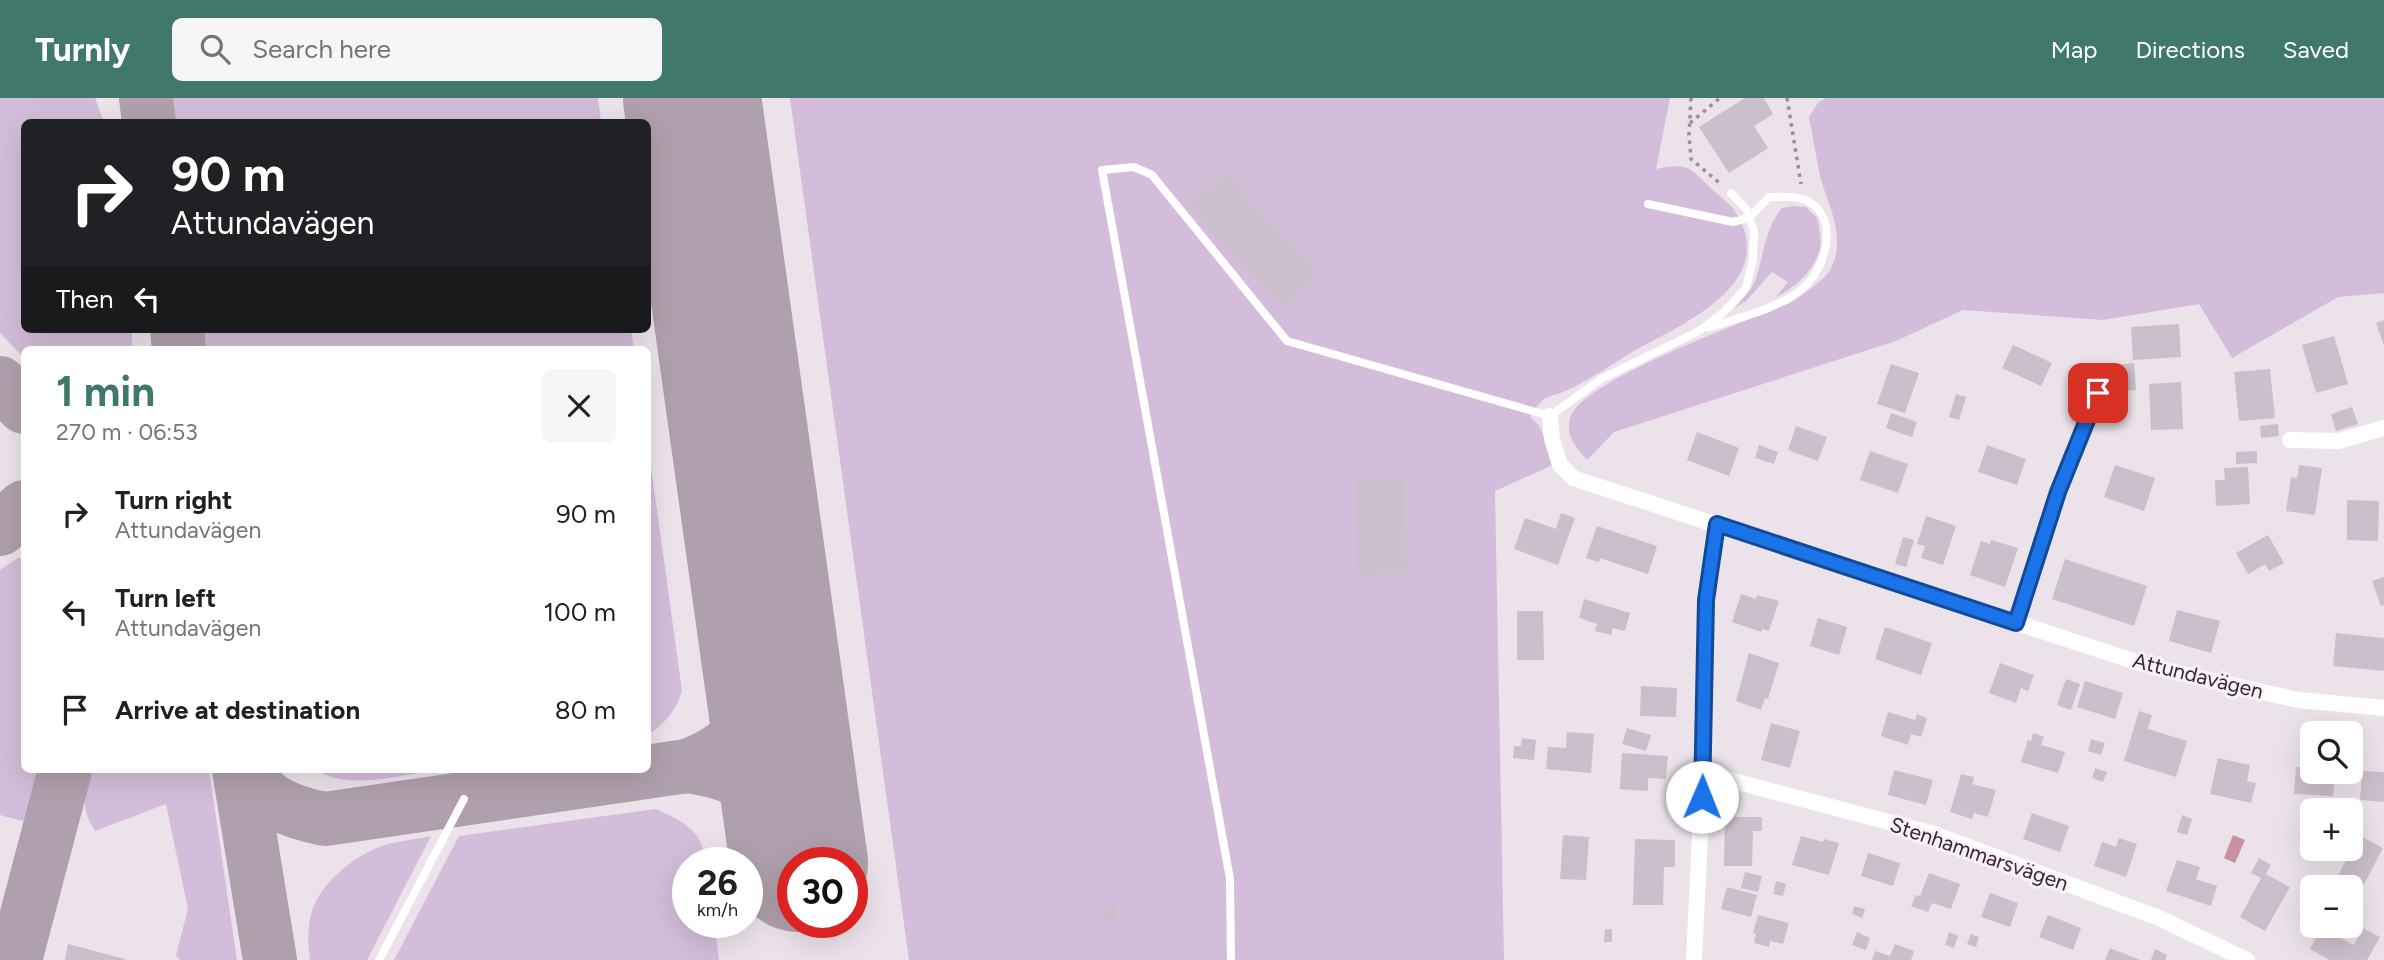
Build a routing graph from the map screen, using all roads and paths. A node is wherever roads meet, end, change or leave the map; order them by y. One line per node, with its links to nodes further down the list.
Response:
1 (1691, 98): 4 (path)
2 (1720, 98): 4 (path)
3 (1787, 98): 6 (path)
4 (1690, 123): 5 (path)
5 (1731, 193): 8 (lane)
6 (1803, 200): 8 (lane); 9 (lane)
7 (1648, 204): 8 (lane)
8 (1749, 218): 9 (lane)
9 (1699, 331): 11 (lane)
10 (2098, 393): 15 (street)
11 (1550, 415): 14 (street, Attundavägen); 20 (lane)
12 (2384, 428): 13 (street)
13 (2290, 440)
14 (1717, 524): 15 (street, Attundavägen); 17 (street)
15 (2016, 623): 16 (street, Attundavägen)
16 (2384, 708)
17 (1703, 773): 21 (street); 22 (street, Stenhammarsvägen)
18 (464, 799): 19 (lane)
19 (379, 960)
20 (1231, 960)
21 (1694, 960)
22 (2247, 960)

